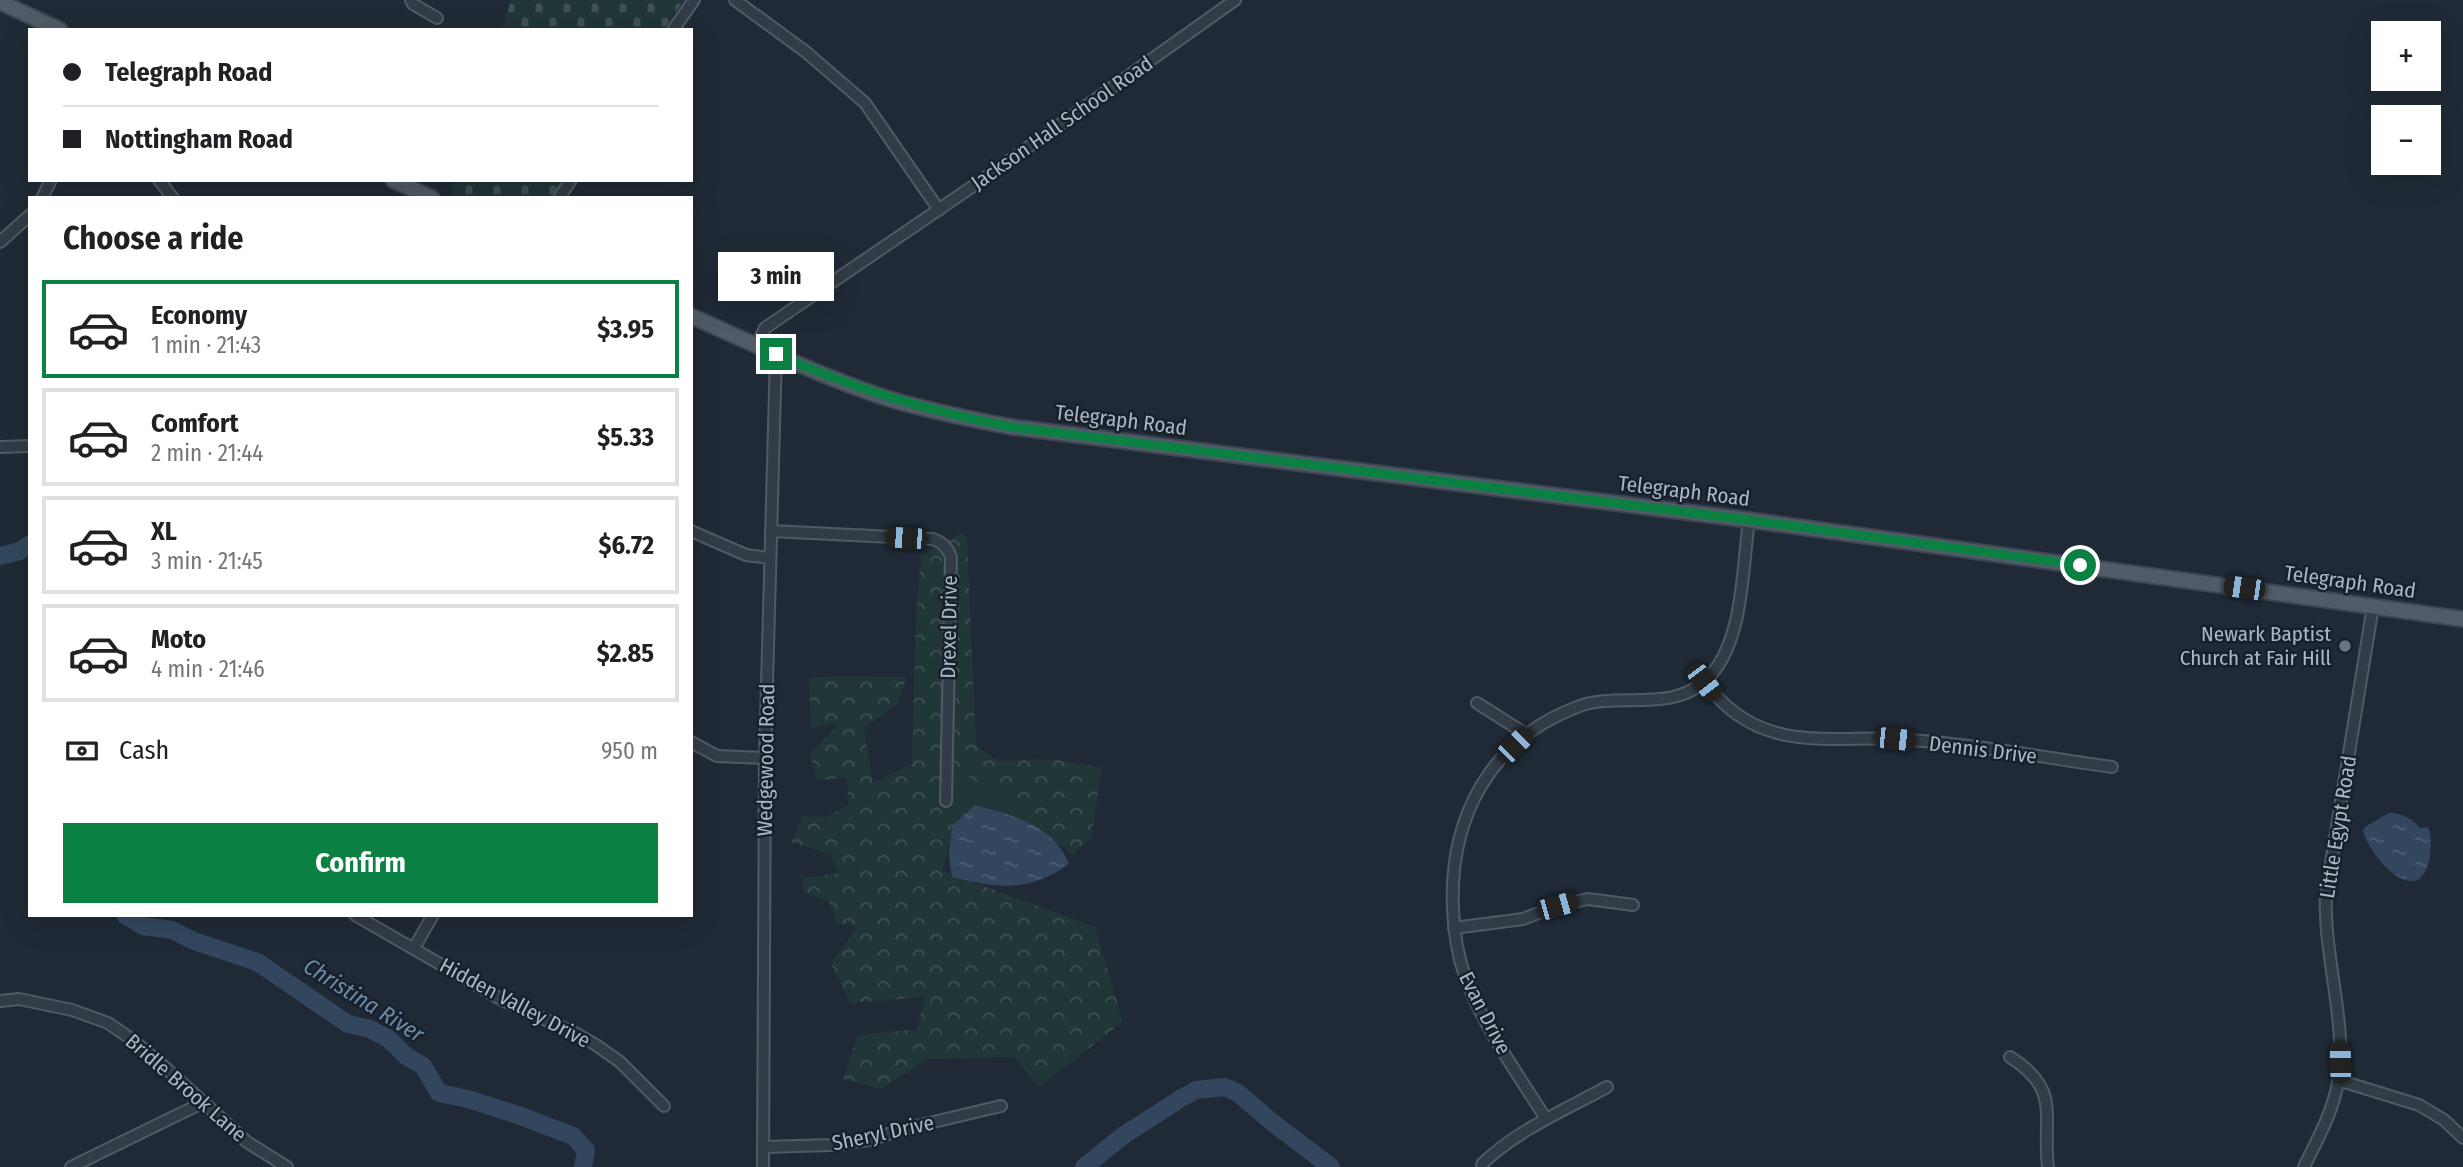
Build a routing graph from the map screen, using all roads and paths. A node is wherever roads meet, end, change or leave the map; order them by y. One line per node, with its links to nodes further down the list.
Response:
1 (411, 0): 6 (street)
2 (694, 0): 8 (street)
3 (735, 0): 13 (street)
4 (1234, 0): 13 (street, Jackson Hall School Road)
5 (0, 2): 7 (main road)
6 (437, 18)
7 (56, 28)
8 (674, 28)
9 (161, 182): 11 (street)
10 (397, 182): 12 (main road)
11 (171, 196)
12 (428, 196)
13 (939, 210): 17 (street, Jackson Hall School Road)
14 (28, 217): 15 (street)
15 (0, 242)
16 (693, 317): 17 (main road, Telegraph Road)
17 (757, 345): 18 (main road, Telegraph Road)
18 (776, 354): 21 (main road, Telegraph Road); 22 (street, Wedgewood Road)
19 (28, 446): 20 (street)
20 (0, 447)
21 (1749, 520): 25 (main road, Telegraph Road); 27 (street)
22 (771, 531): 24 (street, Wedgewood Road); 33 (street, Drexel Drive)
23 (693, 532): 24 (street)
24 (770, 558): 31 (street, Wedgewood Road)
25 (2372, 606): 26 (main road, Telegraph Road); 41 (street, Little Egypt Road)
26 (2463, 618)
27 (1704, 682): 29 (street, Evan Drive); 32 (street, Dennis Drive)
28 (1477, 703): 29 (street)
29 (1525, 734): 37 (street, Evan Drive)
30 (693, 744): 31 (street)
31 (765, 758): 48 (street, Wedgewood Road)
32 (2112, 768)
33 (946, 801)
34 (1633, 905): 37 (street)
35 (359, 917): 38 (street, Hidden Valley Drive)
36 (432, 917): 38 (street)
37 (1454, 928): 46 (street, Evan Drive)
38 (414, 948): 44 (street, Hidden Valley Drive)
39 (0, 1001): 43 (street, Bridle Brook Lane)
40 (2010, 1058): 53 (street)
41 (2339, 1080): 47 (street); 54 (street, Little Egypt Road)
42 (1607, 1087): 46 (street)
43 (202, 1103): 50 (street); 51 (street, Bridle Brook Lane)
44 (664, 1106)
45 (1001, 1106): 48 (street, Sheryl Drive)
46 (1546, 1119): 49 (street)
47 (2463, 1138)
48 (764, 1147): 52 (street, Wedgewood Road)
49 (1482, 1164)
50 (71, 1167)
51 (287, 1167)
52 (764, 1167)
53 (2048, 1167)
54 (2304, 1167)

